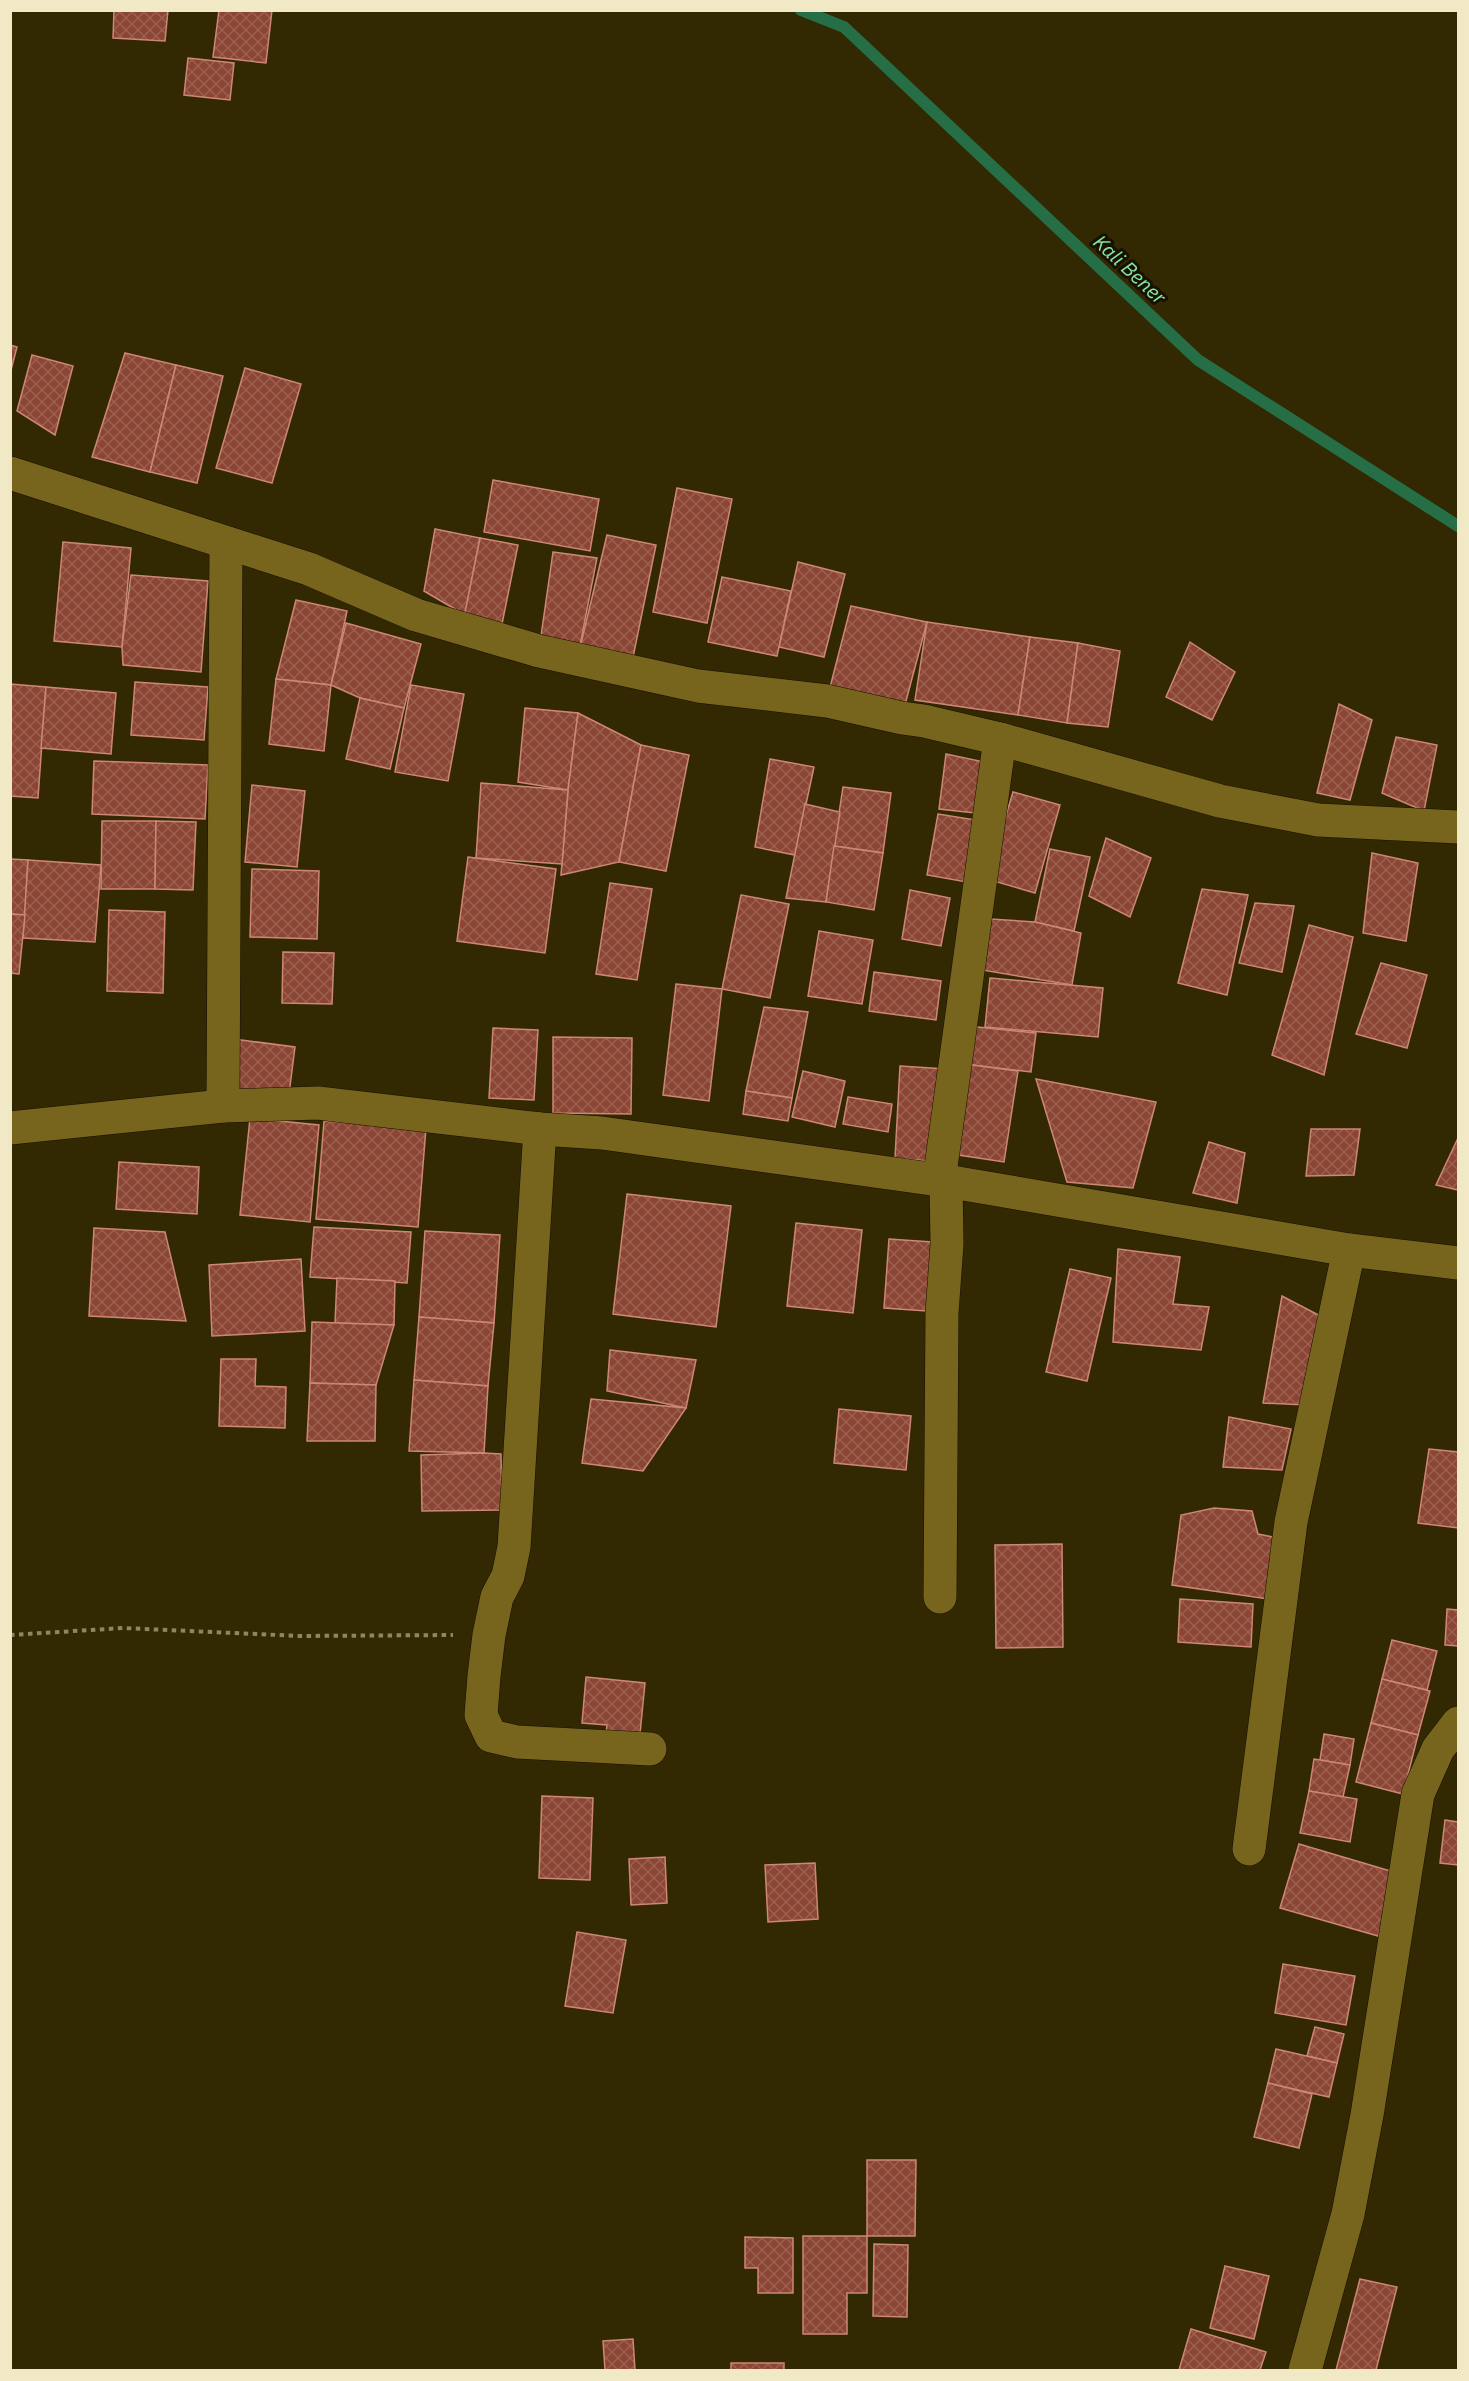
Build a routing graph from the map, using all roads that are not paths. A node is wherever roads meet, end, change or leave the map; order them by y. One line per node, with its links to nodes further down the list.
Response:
1 (10, 473): 2 (street)
2 (226, 543): 3 (street); 5 (street)
3 (1000, 739): 4 (street); 8 (street)
4 (1458, 827)
5 (223, 1106): 6 (street); 7 (street)
6 (10, 1128)
7 (540, 1129): 8 (street); 13 (street)
8 (942, 1181): 9 (street); 11 (street)
9 (1349, 1250): 10 (street); 14 (street)
10 (1458, 1263)
11 (940, 1597)
12 (1458, 1723): 15 (street)
13 (650, 1749)
14 (1250, 1849)
15 (1305, 2370)

